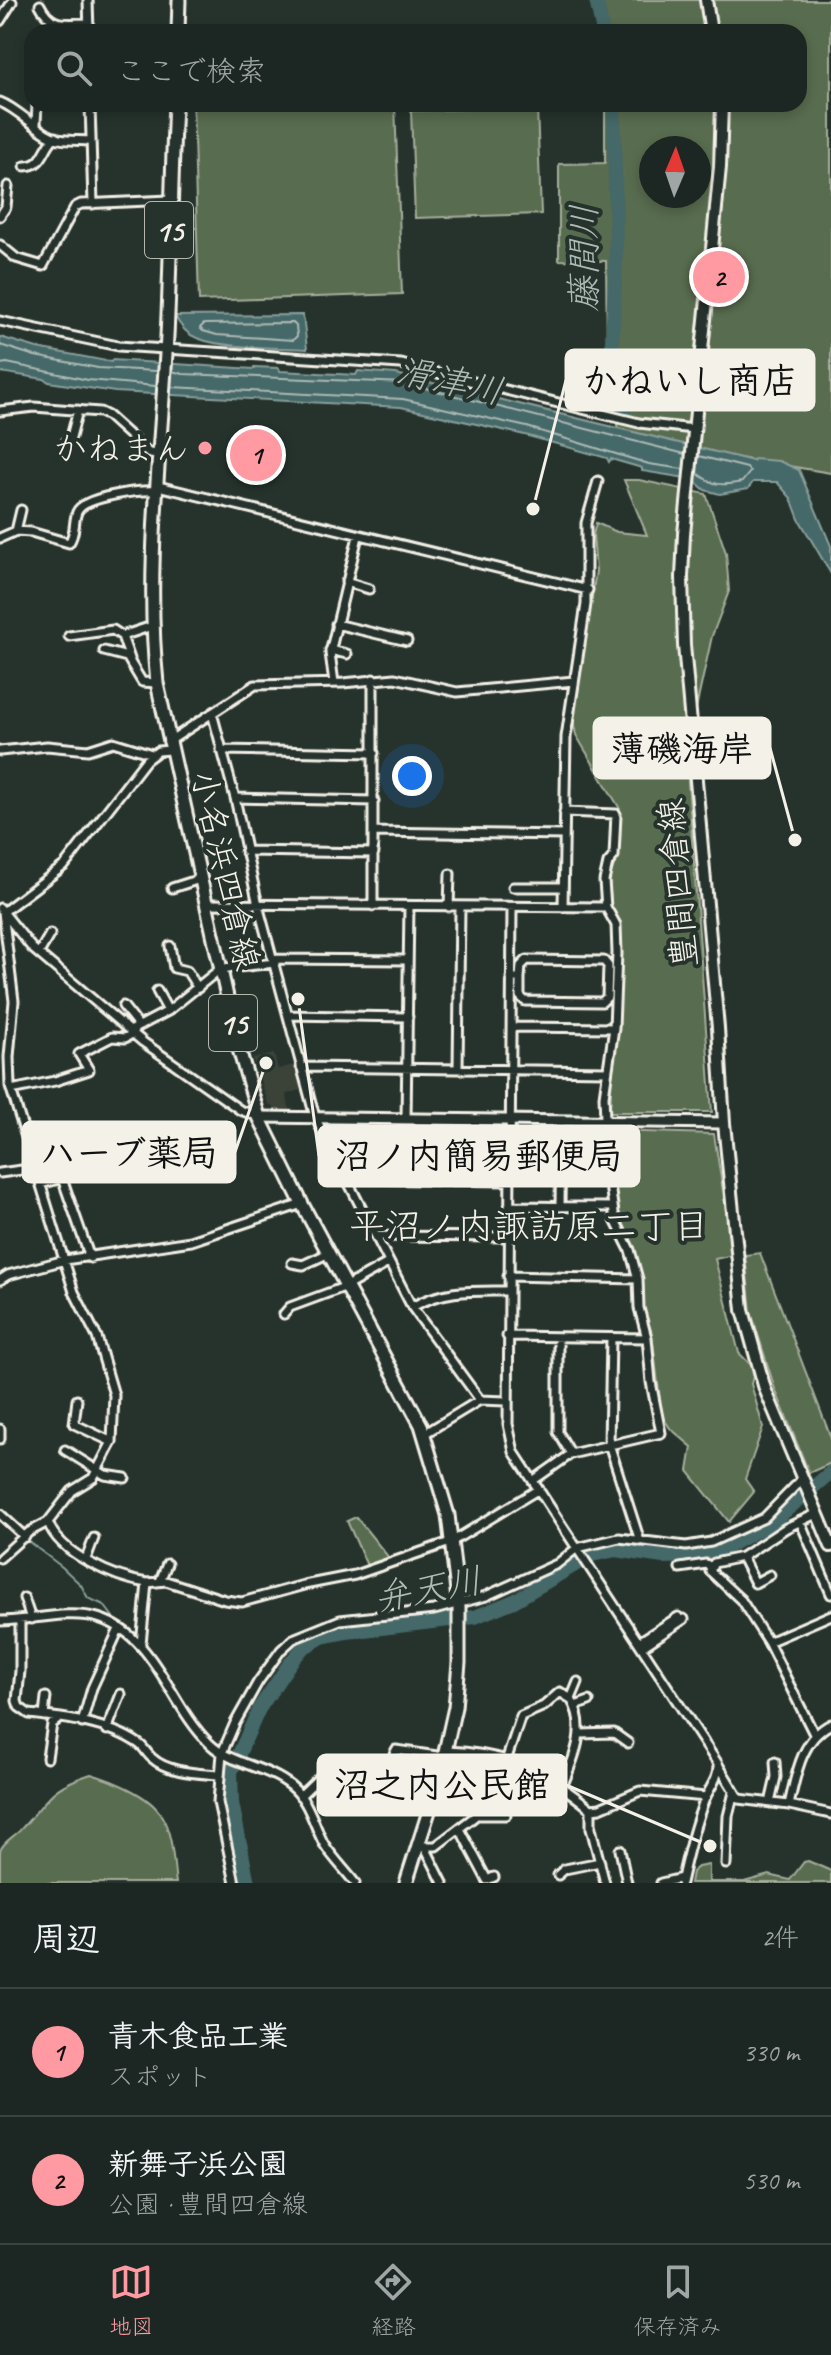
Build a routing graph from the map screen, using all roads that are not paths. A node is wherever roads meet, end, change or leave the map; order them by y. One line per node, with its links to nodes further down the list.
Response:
1 (88, 0): 7 (street)
2 (179, 0): 8 (main road)
3 (706, 0): 9 (main road)
4 (12, 2): 6 (street)
5 (40, 5): 7 (street)
6 (0, 21)
7 (89, 23)
8 (178, 24)
9 (710, 24)
10 (0, 102): 15 (street)
11 (37, 112): 15 (street)
12 (90, 112): 17 (street)
13 (175, 112): 20 (main road, 小名浜四倉線 / 15)
14 (722, 112): 28 (main road, 豊間四倉線)
15 (36, 124): 16 (street)
16 (55, 137): 17 (street); 18 (street)
17 (91, 141): 21 (street)
18 (25, 166)
19 (8, 186): 22 (street)
20 (170, 200): 21 (street); 25 (main road, 小名浜四倉線 / 15)
21 (93, 204): 23 (street)
22 (0, 216)
23 (0, 245)
24 (0, 321): 25 (street)
25 (166, 353): 28 (street); 30 (main road, 小名浜四倉線 / 15)
26 (78, 410): 27 (street); 29 (street); 30 (street)
27 (0, 411)
28 (694, 429): 110 (main road, 豊間四倉線)
29 (67, 440)
30 (159, 454): 32 (main road, 小名浜四倉線 / 15)
31 (598, 481): 39 (street)
32 (157, 489): 34 (street); 35 (street); 41 (main road, 小名浜四倉線 / 15)
33 (21, 510): 34 (street)
34 (16, 531): 36 (street)
35 (358, 536): 37 (street); 39 (street)
36 (0, 538)
37 (346, 582): 38 (street); 40 (street)
38 (369, 589)
39 (588, 590): 50 (street)
40 (336, 624): 44 (street); 45 (street)
41 (152, 626): 43 (street); 51 (main road, 小名浜四倉線 / 15)
42 (69, 636): 43 (street)
43 (122, 636): 48 (street)
44 (407, 641)
45 (330, 650): 47 (street); 52 (street)
46 (104, 651): 48 (street)
47 (347, 654)
48 (131, 661): 51 (street)
49 (373, 679): 50 (street); 52 (street); 57 (street)
50 (574, 681): 61 (street)
51 (157, 683): 54 (main road, 小名浜四倉線 / 15)
52 (334, 683): 53 (street)
53 (212, 713): 54 (street); 55 (street)
54 (169, 746): 58 (street); 67 (main road, 小名浜四倉線 / 15)
55 (221, 750): 57 (street); 59 (street)
56 (0, 751): 58 (street)
57 (374, 753): 60 (street)
58 (152, 754): 80 (street)
59 (235, 798): 60 (street); 64 (street)
60 (374, 801): 62 (street)
61 (564, 812): 63 (street); 79 (street)
62 (375, 832): 63 (street); 65 (street)
63 (564, 835): 69 (street)
64 (245, 851): 65 (street); 72 (street)
65 (374, 853): 73 (street)
66 (450, 874): 75 (street)
67 (200, 879): 70 (street); 71 (main road, 小名浜四倉線 / 15)
68 (513, 887): 69 (street)
69 (563, 887): 78 (street)
70 (172, 888)
71 (205, 904): 72 (street); 87 (main road, 小名浜四倉線 / 15)
72 (258, 905): 73 (street); 86 (street)
73 (373, 906): 74 (street)
74 (409, 906): 75 (street); 85 (street)
75 (449, 907): 76 (street)
76 (460, 907): 77 (street); 100 (street)
77 (512, 907): 78 (street); 88 (street)
78 (563, 907): 79 (street)
79 (606, 907): 96 (street)
80 (1, 910): 82 (street); 84 (street)
81 (50, 934): 84 (street)
82 (3, 946): 103 (street)
83 (170, 946): 89 (street)
84 (39, 953): 97 (street)
85 (408, 960): 86 (street); 94 (street)
86 (274, 961): 87 (street); 93 (street)
87 (220, 969): 89 (street); 104 (main road, 小名浜四倉線 / 15)
88 (516, 978): 88 (street); 95 (street)
89 (198, 988): 92 (street)
90 (157, 991): 92 (street)
91 (123, 1006): 97 (street)
92 (168, 1011): 97 (street)
93 (288, 1015): 94 (street); 98 (street)
94 (408, 1017): 99 (street)
95 (511, 1027): 96 (street); 101 (street)
96 (614, 1028): 102 (street)
97 (134, 1030): 103 (street); 104 (street)
98 (301, 1067): 99 (street); 105 (street)
99 (407, 1069): 100 (street); 106 (street)
100 (458, 1069): 101 (street)
101 (511, 1070): 102 (street); 107 (street)
102 (607, 1071): 109 (street)
103 (11, 1090): 111 (street)
104 (259, 1117): 105 (street); 116 (main road, 小名浜四倉線 / 15)
105 (315, 1117): 106 (street); 113 (street)
106 (406, 1119): 107 (street)
107 (510, 1120): 108 (street); 114 (street)
108 (561, 1121): 109 (street); 118 (street)
109 (606, 1122): 110 (street); 119 (street)
110 (724, 1123): 151 (main road, 豊間四倉線)
111 (36, 1168): 112 (street); 115 (street)
112 (0, 1173)
113 (345, 1179): 114 (street); 120 (street)
114 (509, 1181): 117 (street)
115 (41, 1184): 123 (street); 124 (street)
116 (302, 1204): 122 (main road, 小名浜四倉線 / 15); 123 (street)
117 (509, 1206): 118 (street); 121 (street)
118 (560, 1207): 119 (street)
119 (613, 1207): 128 (street)
120 (376, 1236): 121 (street); 126 (street)
121 (509, 1237): 127 (street)
122 (329, 1253): 125 (street); 130 (main road, 小名浜四倉線 / 15)
123 (90, 1258): 124 (street)
124 (65, 1260): 129 (street); 144 (street)
125 (292, 1263)
126 (388, 1263): 130 (street); 132 (street)
127 (508, 1276): 128 (street); 131 (street)
128 (638, 1279): 137 (street)
129 (0, 1280)
130 (347, 1286): 133 (street); 142 (main road, 小名浜四倉線 / 15)
131 (508, 1291): 132 (street); 134 (street)
132 (412, 1307): 139 (street)
133 (284, 1314)
134 (507, 1336): 135 (street); 140 (street)
135 (558, 1337): 136 (street); 147 (street)
136 (611, 1338): 137 (street); 145 (street)
137 (647, 1338): 145 (street)
138 (77, 1400): 144 (street)
139 (480, 1400): 140 (street); 142 (street)
140 (506, 1401): 150 (street)
141 (0, 1429): 143 (street)
142 (424, 1434): 159 (main road, 小名浜四倉線 / 15)
143 (0, 1439)
144 (112, 1442): 148 (street)
145 (609, 1444): 147 (street); 160 (street)
146 (65, 1450): 148 (street)
147 (571, 1454): 150 (street)
148 (98, 1469): 149 (street); 156 (street)
149 (125, 1478)
150 (534, 1480): 152 (street)
151 (805, 1482): 153 (main road, 豊間四倉線); 160 (street)
152 (539, 1489): 159 (street); 162 (street)
153 (816, 1508): 155 (street); 161 (main road, 豊間四倉線)
154 (0, 1514): 157 (street)
155 (800, 1521): 163 (street); 172 (street)
156 (48, 1522): 157 (street); 165 (street)
157 (25, 1537): 164 (street)
158 (94, 1538): 165 (street)
159 (453, 1541): 170 (street); 174 (main road, 小名浜四倉線 / 15)
160 (640, 1541): 162 (street)
161 (831, 1546)
162 (577, 1548): 174 (street); 183 (street)
163 (742, 1557): 167 (street); 169 (street)
164 (0, 1558)
165 (86, 1559): 171 (street)
166 (167, 1564): 170 (street)
167 (711, 1567): 168 (street); 181 (street)
168 (680, 1568)
169 (770, 1575)
170 (160, 1581): 171 (street)
171 (147, 1583): 182 (street)
172 (831, 1594)
173 (24, 1598): 177 (street)
174 (459, 1606): 197 (street); 198 (main road, 小名浜四倉線 / 15)
175 (831, 1615): 181 (street)
176 (681, 1618): 183 (street)
177 (31, 1619): 179 (street); 180 (street)
178 (0, 1621): 179 (street)
179 (20, 1621): 189 (street)
180 (119, 1629): 182 (street); 191 (street)
181 (768, 1642): 195 (street)
182 (141, 1644): 197 (street)
183 (641, 1645): 202 (street)
184 (578, 1682): 188 (street)
185 (121, 1694): 193 (street)
186 (46, 1697): 189 (street)
187 (589, 1701): 188 (street)
188 (573, 1702): 194 (street); 200 (street)
189 (44, 1716): 190 (street)
190 (60, 1718): 191 (street); 199 (street)
191 (82, 1723): 193 (street)
192 (831, 1724): 195 (street)
193 (107, 1730): 203 (street)
194 (580, 1734): 196 (street); 204 (street)
195 (814, 1734): 211 (street)
196 (628, 1743)
197 (222, 1753): 203 (street); 207 (street)
198 (445, 1756): 200 (street); 207 (street); 217 (main road, 小名浜四倉線 / 15)
199 (47, 1758)
200 (507, 1758): 204 (street)
201 (775, 1762): 210 (street)
202 (718, 1764): 206 (street); 208 (street)
203 (219, 1775): 224 (street)
204 (560, 1786): 209 (street); 212 (street)
205 (477, 1791): 214 (street)
206 (734, 1792): 210 (street); 220 (street)
207 (300, 1796): 225 (street)
208 (706, 1797): 212 (street); 223 (street)
209 (545, 1803)
210 (770, 1803): 211 (street)
211 (789, 1805): 213 (street)
212 (591, 1809): 219 (street)
213 (831, 1814)
214 (475, 1815): 215 (street); 216 (street)
215 (506, 1815)
216 (460, 1829): 217 (street); 222 (street)
217 (421, 1846): 226 (main road, 小名浜四倉線 / 15); 227 (street)
218 (620, 1850): 229 (street)
219 (600, 1862): 221 (street); 228 (street)
220 (726, 1864)
221 (558, 1875)
222 (494, 1877)
223 (682, 1881): 230 (street)
224 (235, 1883)
225 (355, 1883)
226 (406, 1883)
227 (443, 1883)
228 (605, 1883)
229 (627, 1883)
230 (661, 1883)

